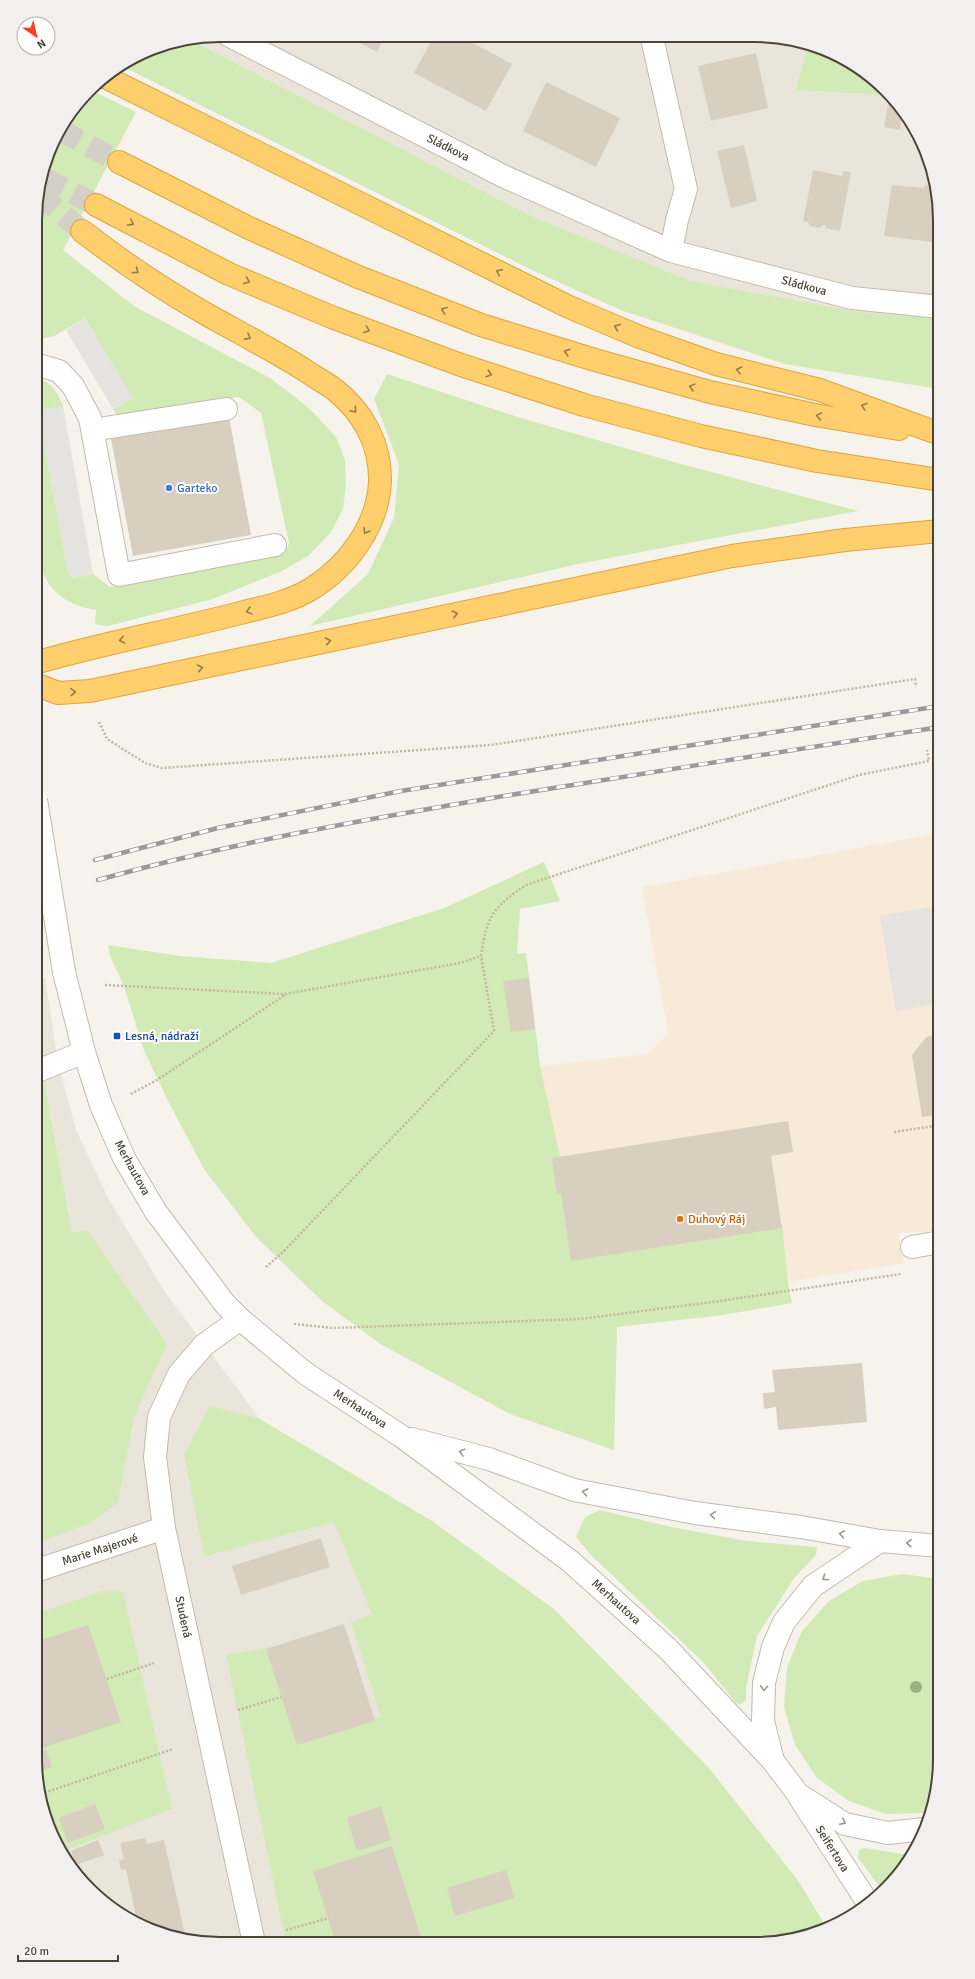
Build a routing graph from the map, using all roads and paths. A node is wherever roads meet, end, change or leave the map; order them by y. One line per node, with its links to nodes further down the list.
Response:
1 (244, 42): 7 (street, Sládkova)
2 (653, 42): 7 (street)
3 (111, 80): 12 (highway, one-way to 3)
4 (119, 162): 13 (highway, one-way to 4)
5 (96, 205): 14 (highway, one-way to 14)
6 (82, 231): 17 (highway, one-way to 17)
7 (671, 251): 8 (street, Sládkova)
8 (933, 305)
9 (42, 366): 11 (street)
10 (226, 409): 11 (street)
11 (92, 430): 16 (street)
12 (933, 432)
13 (933, 434)
14 (933, 479)
15 (933, 532): 18 (highway, one-way to 15)
16 (275, 545)
17 (42, 661)
18 (42, 687)
19 (916, 687): 20 (path)
20 (99, 722)
21 (927, 750): 23 (path)
22 (42, 836): 26 (street, Merhautova, bridge)
23 (481, 956): 25 (path); 33 (path)
24 (105, 985): 25 (path)
25 (285, 994): 28 (path)
26 (84, 1052): 27 (street); 34 (street, Merhautova)
27 (42, 1069)
28 (131, 1094)
29 (933, 1126): 30 (path)
30 (894, 1132)
31 (933, 1243): 32 (street)
32 (912, 1247): 35 (path)
33 (266, 1267)
34 (240, 1320): 36 (street, Merhautova); 37 (street, Studená)
35 (287, 1324)
36 (401, 1436): 38 (street, Merhautova, one-way to 36); 46 (street, Merhautova)
37 (164, 1528): 40 (street, Marie Majerové); 53 (street, Studená)
38 (880, 1541): 39 (street, Merhautova, one-way to 38); 46 (street, one-way to 46)
39 (933, 1545)
40 (42, 1569)
41 (154, 1663): 42 (path)
42 (107, 1680)
43 (281, 1697): 44 (path)
44 (238, 1710)
45 (173, 1749): 47 (path)
46 (773, 1761): 48 (street, Merhautova)
47 (45, 1793)
48 (798, 1794): 49 (street, one-way to 49); 50 (street, Seifertova)
49 (918, 1831)
50 (865, 1898)
51 (328, 1918): 52 (path)
52 (286, 1930)
53 (253, 1937)

